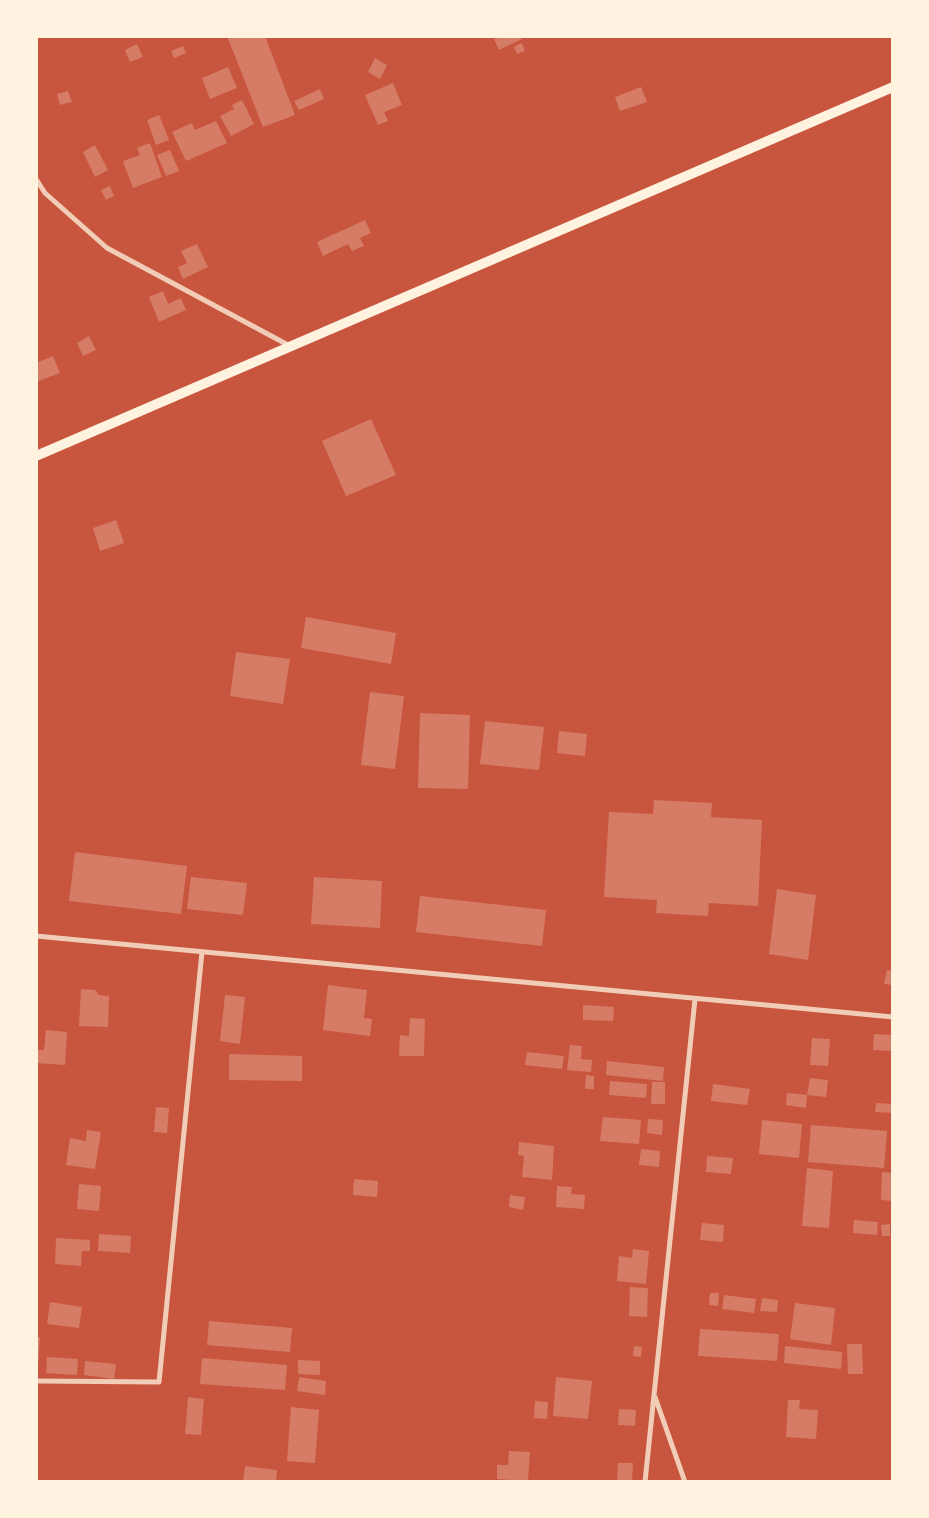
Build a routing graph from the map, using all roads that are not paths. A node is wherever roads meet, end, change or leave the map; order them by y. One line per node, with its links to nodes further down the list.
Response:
1 (893, 87): 3 (main road)
2 (36, 179): 3 (street)
3 (291, 346): 4 (main road)
4 (36, 456)
5 (36, 936): 6 (street)
6 (202, 952): 7 (street); 9 (street)
7 (695, 999): 8 (street); 10 (street)
8 (893, 1017)
9 (36, 1381)
10 (654, 1394): 11 (street); 12 (street)
11 (645, 1482)
12 (685, 1482)

